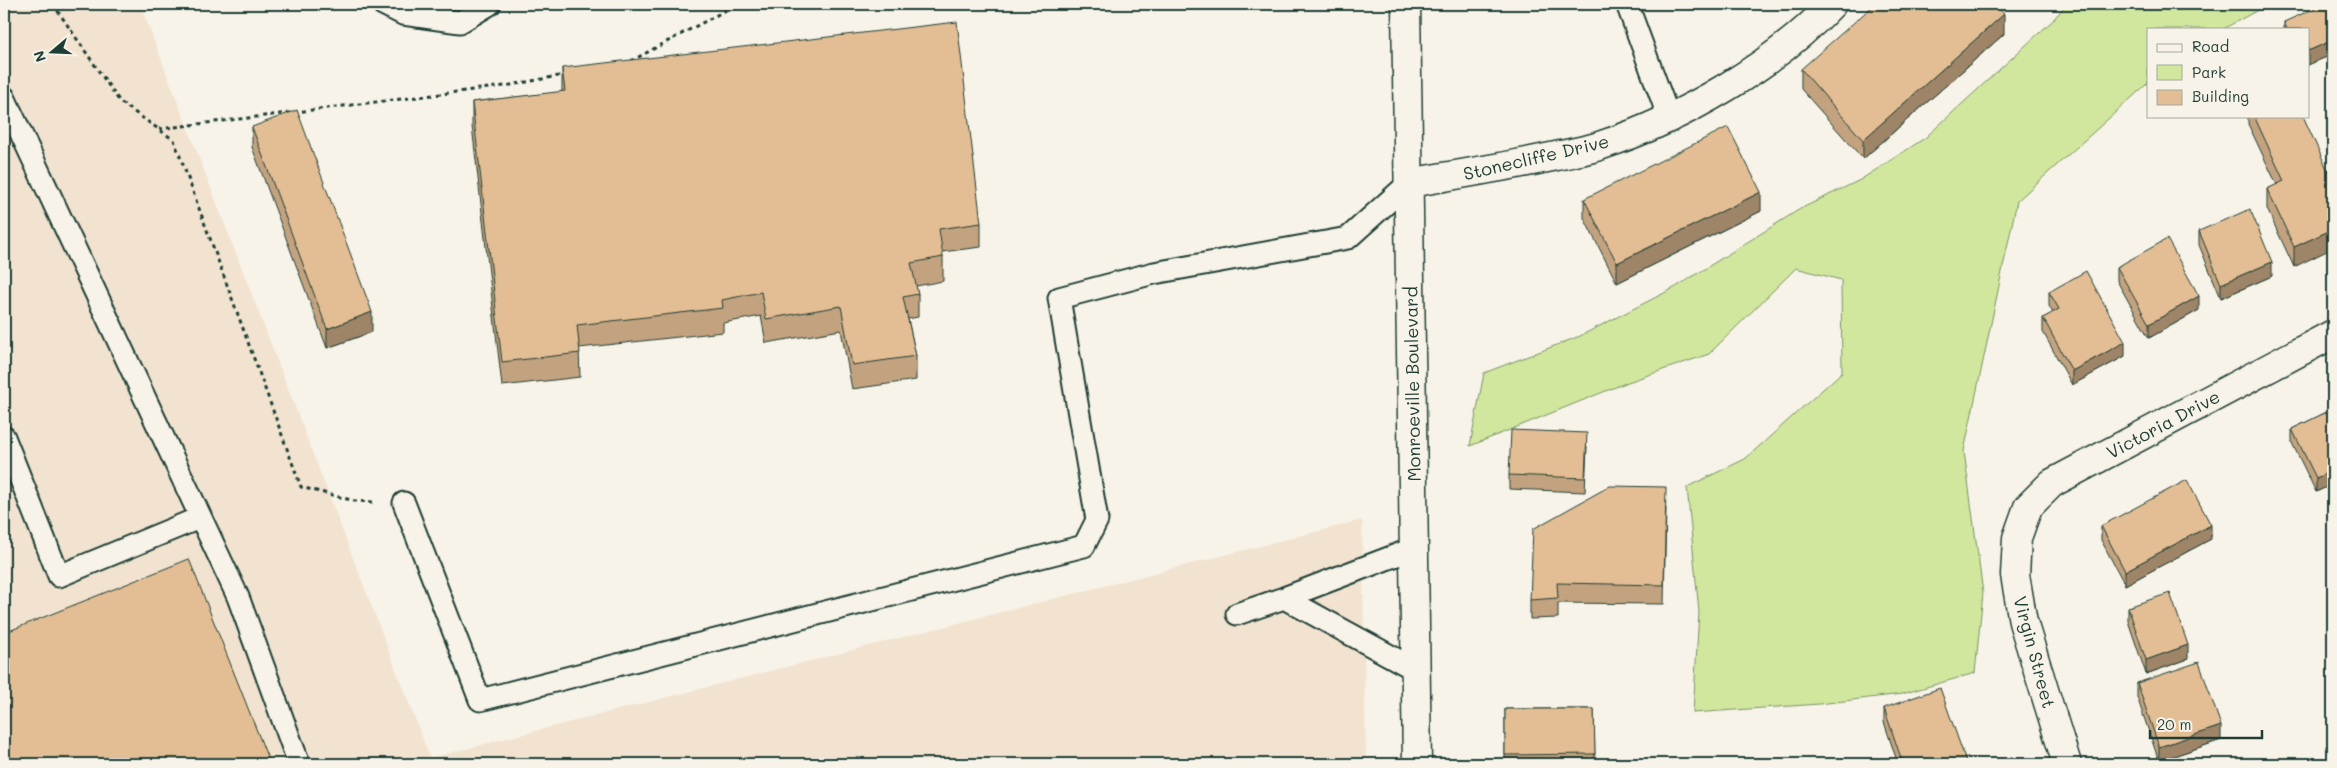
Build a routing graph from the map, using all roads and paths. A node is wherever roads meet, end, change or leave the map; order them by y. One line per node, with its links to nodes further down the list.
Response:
1 (53, 4): 12 (path)
2 (383, 4): 3 (lane)
3 (490, 4)
4 (730, 4): 8 (path)
5 (1406, 4): 13 (street, Monroeville Boulevard)
6 (1627, 4): 11 (lane)
7 (1832, 4): 11 (street, Stonecliffe Drive)
8 (627, 63)
9 (570, 74): 12 (path)
10 (4, 97): 17 (lane)
11 (1669, 118): 13 (street, Stonecliffe Drive)
12 (158, 129): 16 (path)
13 (1409, 183): 16 (lane); 19 (street, Monroeville Boulevard)
14 (2333, 334): 18 (street, Victoria Drive)
15 (4, 437): 17 (lane)
16 (404, 503)
17 (199, 518): 23 (lane)
18 (2017, 538): 25 (street, Virgin Street)
19 (1415, 548): 20 (lane); 22 (street, Monroeville Boulevard)
20 (1284, 598): 21 (lane); 22 (lane)
21 (1237, 614)
22 (1416, 670): 24 (street, Monroeville Boulevard)
23 (299, 764)
24 (1417, 764)
25 (2067, 764)

